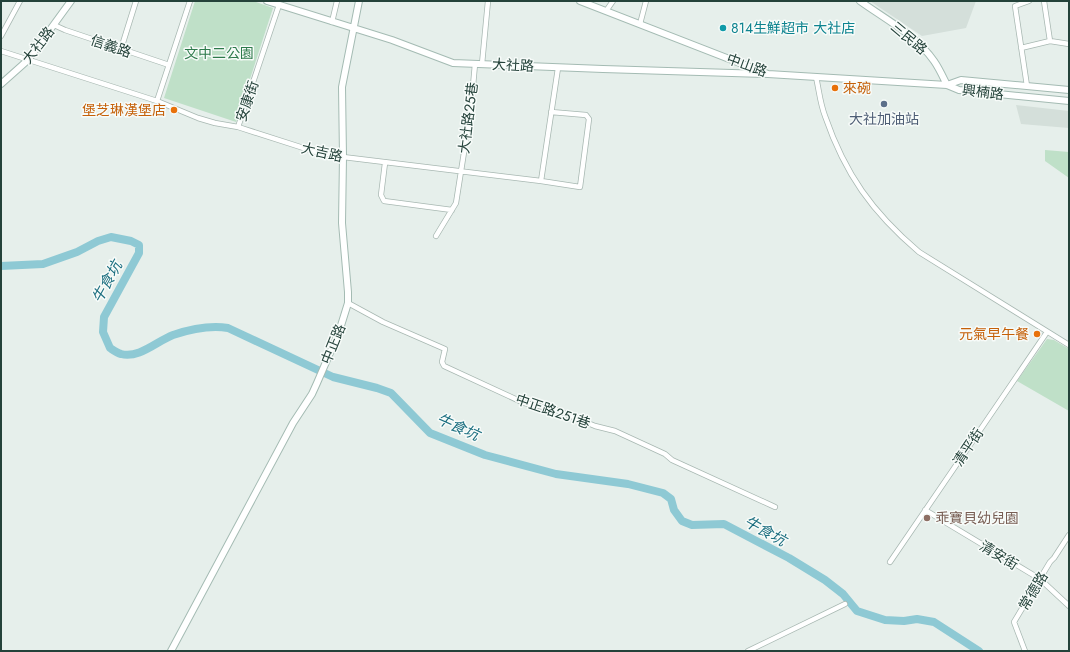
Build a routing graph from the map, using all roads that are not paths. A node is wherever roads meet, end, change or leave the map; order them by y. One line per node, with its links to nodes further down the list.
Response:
1 (20, 1): 21 (street)
2 (71, 1): 19 (street, 大社路)
3 (136, 1): 25 (street)
4 (190, 1): 30 (street)
5 (267, 1): 15 (street, 大社路)
6 (337, 1): 17 (street)
7 (359, 1): 20 (street, 中正路)
8 (488, 1): 29 (street)
9 (580, 1): 16 (street, 中山路)
10 (613, 1): 16 (street)
11 (646, 1): 18 (street)
12 (860, 1): 35 (street, 三民路)
13 (1029, 1): 24 (street)
14 (1044, 1): 22 (street)
15 (279, 5): 17 (street, 大社路); 41 (street, 安康街)
16 (606, 11): 18 (street, 中山路)
17 (332, 22): 20 (street, 大社路)
18 (640, 24): 32 (street, 中山路)
19 (54, 25): 25 (street, 信義路); 27 (street, 大社路)
20 (355, 28): 28 (street, 大社路); 42 (street, 中正路)
21 (1, 36)
22 (1050, 41): 23 (street); 24 (street)
23 (1069, 44)
24 (1021, 48): 36 (street)
25 (121, 49): 30 (street, 信義路)
26 (1, 51): 27 (street, 大吉路)
27 (28, 60): 34 (street, 大社路); 39 (street, 大吉路)
28 (475, 64): 29 (street, 大社路); 44 (street, 大社路25巷)
29 (482, 64): 31 (street, 大社路)
30 (169, 65): 39 (street)
31 (558, 68): 32 (street, 大社路); 40 (street)
32 (768, 74): 33 (street, 中山路)
33 (816, 77): 35 (street, 中山路); 49 (street)
34 (1, 84)
35 (948, 85): 36 (street, 興楠路); 38 (street, 興楠路)
36 (1027, 86): 37 (street, 興楠路)
37 (1069, 90)
38 (1069, 101)
39 (157, 102): 41 (street, 大吉路)
40 (551, 112): 45 (street); 45 (street, 大吉路)
41 (238, 127): 42 (street, 大吉路)
42 (343, 157): 43 (street, 大吉路); 48 (street, 中正路)
43 (385, 163): 44 (street, 大吉路); 46 (street)
44 (461, 172): 45 (street, 大吉路); 46 (street, 大社路25巷)
45 (541, 181)
46 (452, 210): 47 (street, 大社路25巷)
47 (436, 236)
48 (348, 303): 51 (street, 中正路251巷); 58 (street, 中正路)
49 (1046, 332): 50 (street); 52 (street, 清平街)
50 (1069, 345)
51 (775, 507)
52 (925, 510): 54 (street, 清平街); 55 (street, 清安街)
53 (1069, 535): 55 (street, 常德路)
54 (890, 562)
55 (1040, 579): 57 (street, 清安街); 60 (street, 常德路)
56 (845, 604): 59 (street)
57 (1069, 606)
58 (171, 651)
59 (748, 651)
60 (1025, 651)

